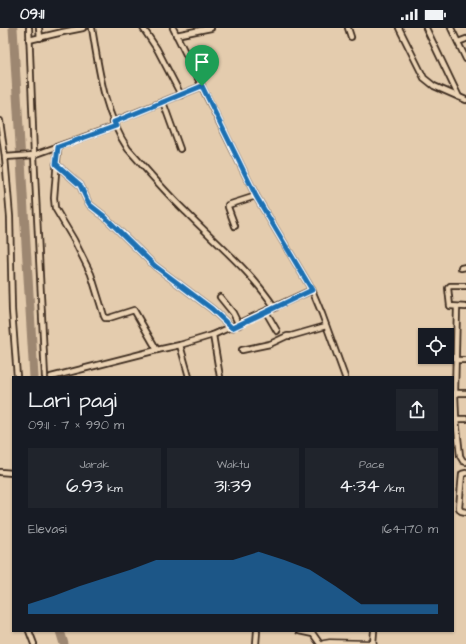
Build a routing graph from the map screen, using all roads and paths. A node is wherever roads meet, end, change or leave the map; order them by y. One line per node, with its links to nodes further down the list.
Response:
1 (29, 28): 17 (street)
2 (39, 28): 15 (street)
3 (83, 28): 12 (street)
4 (92, 28): 26 (street)
5 (143, 28): 21 (street)
6 (173, 28): 13 (street)
7 (211, 28): 13 (street)
8 (348, 28): 14 (street)
9 (399, 28): 22 (street)
10 (426, 28): 22 (street)
11 (451, 28): 18 (street)
12 (62, 30): 15 (street)
13 (176, 35): 20 (street)
14 (351, 37)
15 (40, 38): 17 (street)
16 (466, 39): 18 (street)
17 (29, 40): 29 (street)
18 (458, 42): 19 (street)
19 (466, 59)
20 (203, 88): 21 (street); 32 (street)
21 (181, 95): 24 (street)
22 (459, 97): 23 (street)
23 (466, 100)
24 (163, 102): 26 (street); 28 (street)
25 (0, 121): 30 (street)
26 (114, 124): 27 (street); 39 (street)
27 (58, 147): 29 (street); 31 (street)
28 (180, 149)
29 (33, 155): 30 (street); 52 (street)
30 (7, 157): 51 (street)
31 (56, 164): 43 (street); 47 (street)
32 (256, 196): 33 (street); 35 (street)
33 (235, 226)
34 (466, 286): 38 (street)
35 (312, 290): 39 (street); 42 (street)
36 (220, 297): 41 (street)
37 (466, 306): 38 (street)
38 (457, 307): 49 (street)
39 (275, 308): 40 (street)
40 (266, 312): 41 (street); 44 (street)
41 (239, 325): 43 (street)
42 (326, 326): 48 (street); 56 (street)
43 (232, 328): 45 (street)
44 (277, 331)
45 (213, 336): 46 (street); 55 (street)
46 (180, 345): 47 (street); 54 (street)
47 (157, 350): 53 (street)
48 (242, 350)
49 (457, 360): 50 (street); 57 (street)
50 (466, 360)
51 (17, 376)
52 (45, 376)
53 (55, 376)
54 (189, 376)
55 (220, 376)
56 (345, 376)
57 (455, 393): 58 (street); 59 (street)
58 (466, 393)
59 (456, 419): 60 (street); 61 (street)
60 (466, 419)
61 (466, 462)
62 (0, 472): 63 (street)
63 (12, 472)
64 (466, 473): 65 (street)
65 (466, 512)
66 (29, 632): 70 (street)
67 (257, 632): 71 (street)
68 (304, 632): 72 (street)
69 (374, 632): 74 (street)
70 (34, 644)
71 (256, 644)
72 (320, 644)
73 (324, 644): 74 (street)
74 (373, 644)

